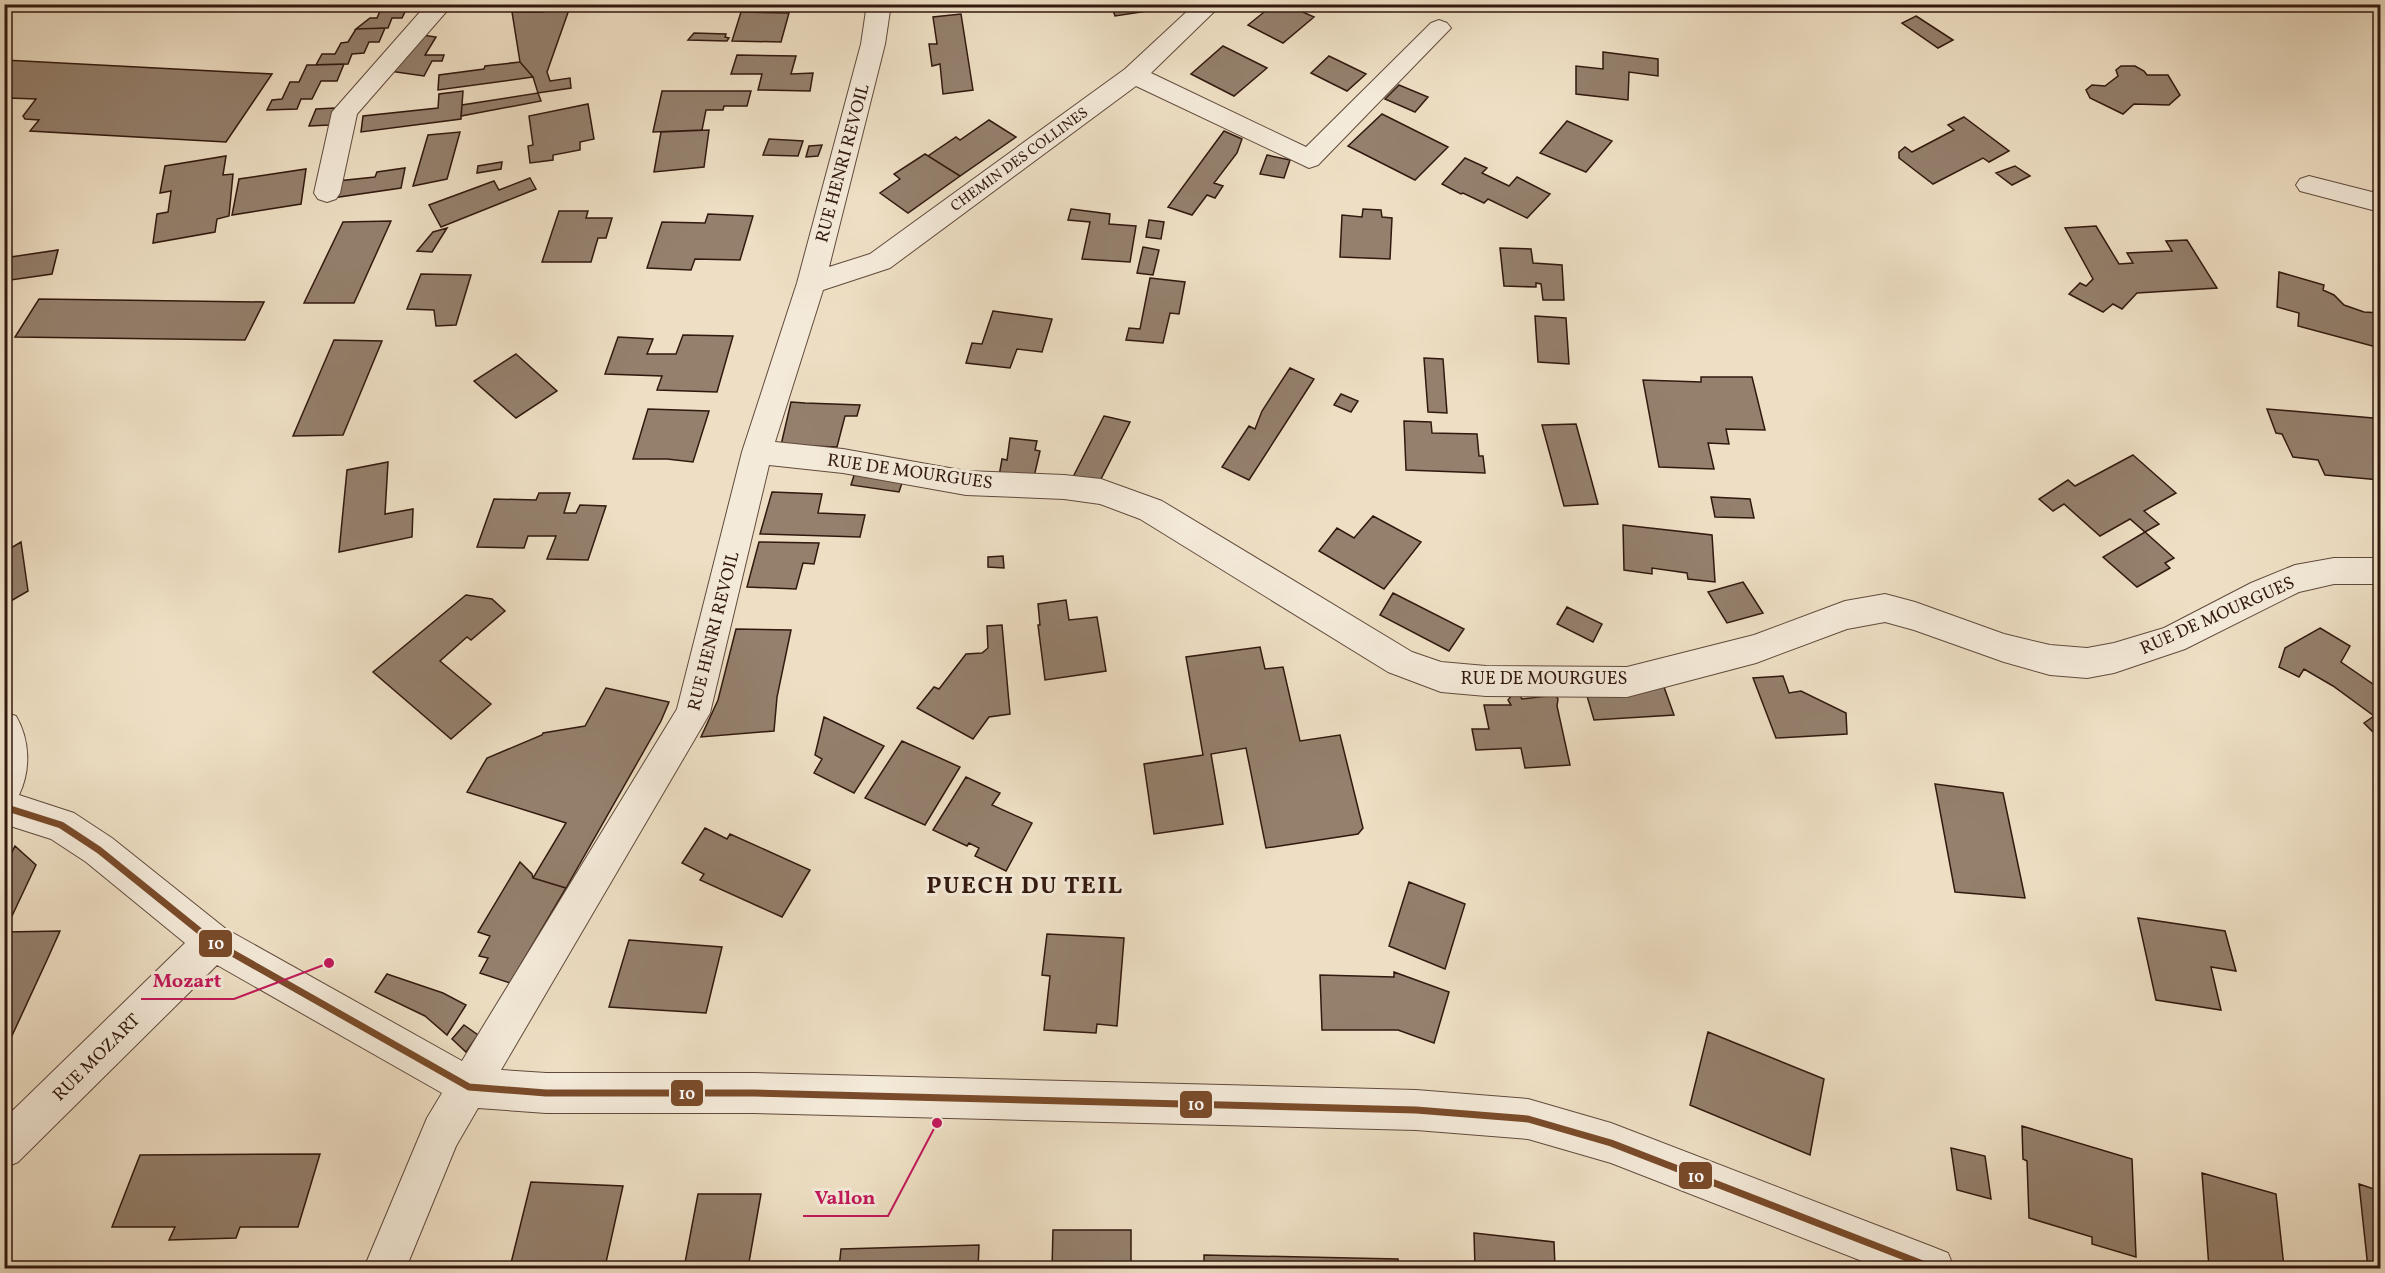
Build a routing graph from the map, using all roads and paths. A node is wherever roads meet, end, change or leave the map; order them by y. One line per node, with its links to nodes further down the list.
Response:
1 (441, 4): 7 (street)
2 (879, 4): 9 (street, RUE HENRI REVOIL)
3 (1210, 4): 5 (street, CHEMIN DES COLLINES)
4 (1439, 28): 5 (street)
5 (1134, 75): 9 (street, CHEMIN DES COLLINES)
6 (2309, 185): 8 (street)
7 (327, 193)
8 (2380, 203)
9 (810, 283): 10 (street, RUE HENRI REVOIL)
10 (757, 452): 11 (street, RUE DE MOURGUES); 16 (street, RUE HENRI REVOIL)
11 (2380, 572)
12 (4, 727): 13 (street)
13 (4, 790)
14 (4, 807): 15 (street)
15 (213, 942): 16 (street); 17 (street, RUE MOZART)
16 (469, 1087): 18 (street, RUE HENRI REVOIL); 19 (street)
17 (4, 1148)
18 (385, 1269)
19 (1933, 1269)

